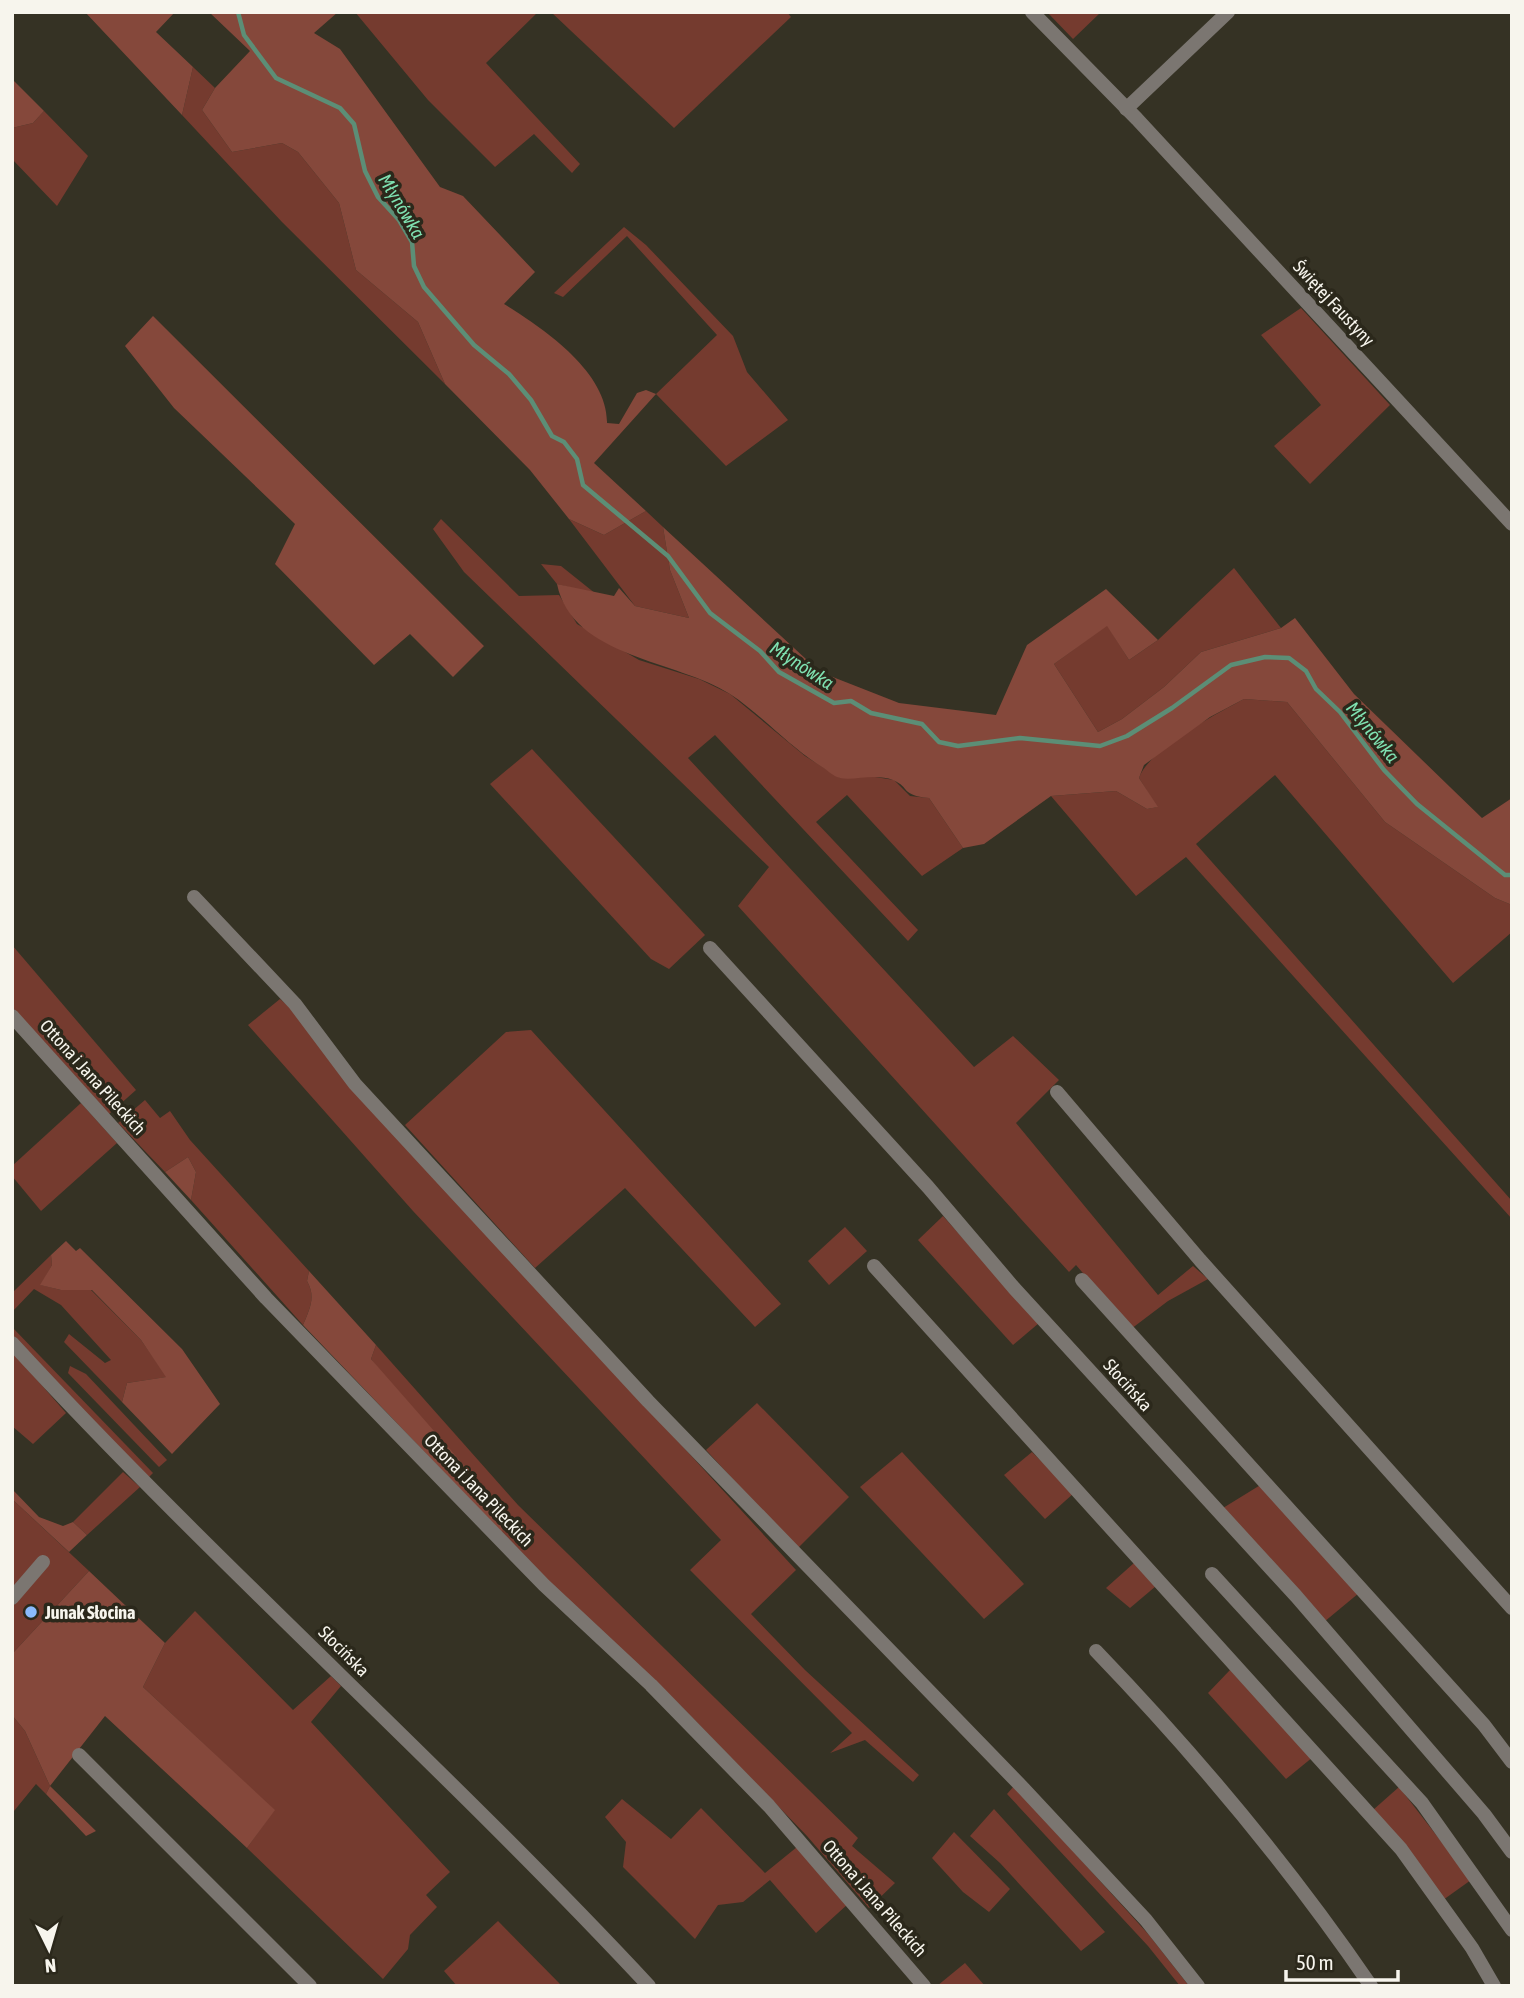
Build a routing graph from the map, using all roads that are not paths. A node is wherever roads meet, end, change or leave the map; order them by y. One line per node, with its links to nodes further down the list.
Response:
1 (1032, 12): 3 (street, Świętej Faustyny)
2 (1227, 12): 3 (street)
3 (1126, 108): 4 (street, Świętej Faustyny)
4 (1512, 524)
5 (194, 897): 24 (street)
6 (710, 948): 19 (street, Słocińska)
7 (12, 1016): 23 (street, Ottona i Jana Pileckich)
8 (1057, 1093): 15 (street)
9 (874, 1265): 26 (street)
10 (1082, 1280): 18 (street)
11 (12, 1343): 22 (street, Słocińska)
12 (43, 1562): 14 (street)
13 (1212, 1574): 20 (street)
14 (12, 1598)
15 (1512, 1608)
16 (1096, 1651): 25 (street)
17 (79, 1755): 21 (street)
18 (1512, 1762)
19 (1512, 1852)
20 (1512, 1930)
21 (310, 1986)
22 (649, 1986)
23 (924, 1986)
24 (1198, 1986)
25 (1371, 1986)
26 (1493, 1986)

